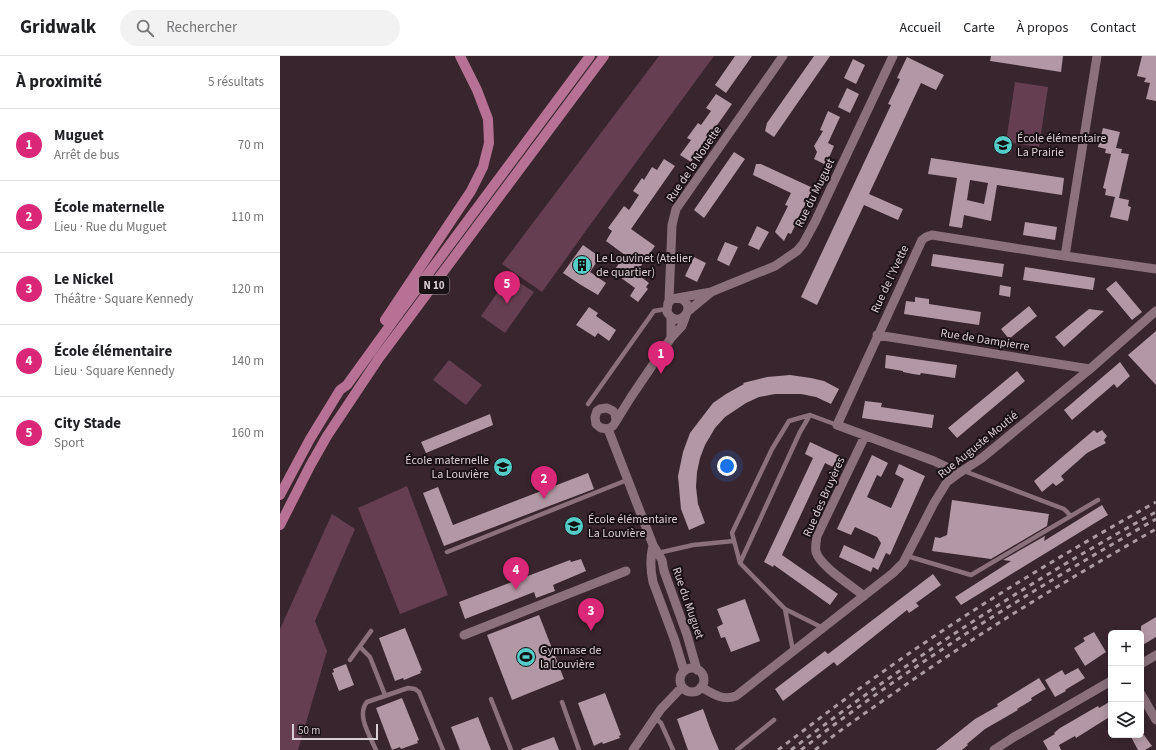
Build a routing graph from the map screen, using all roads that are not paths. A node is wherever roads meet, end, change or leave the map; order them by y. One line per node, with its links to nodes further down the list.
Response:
1 (460, 56): 17 (main road)
2 (590, 56): 17 (main road, N 10)
3 (604, 56): 31 (main road, N 10)
4 (783, 56): 11 (street, Rue de la Nouette)
5 (894, 56): 9 (street, Rue du Muguet)
6 (1097, 56): 7 (street)
7 (1065, 256): 8 (street, Rue de l'Yvette); 14 (street, Rue de l'Yvette)
8 (1156, 268)
9 (711, 292): 10 (street, Rue du Muguet); 13 (street, Rue du Muguet)
10 (679, 298): 11 (street); 13 (street)
11 (669, 309): 13 (street); 15 (street); 19 (lane)
12 (1156, 311): 16 (street, Rue Auguste Moutié)
13 (687, 313): 15 (street, Rue du Muguet)
14 (877, 335): 16 (street, Rue de Dampierre); 23 (street, Rue de l'Yvette)
15 (671, 338): 18 (street, Rue du Muguet)
16 (1090, 369): 26 (street, Rue Auguste Moutié)
17 (340, 390): 28 (main road, N 10)
18 (631, 397): 20 (street, Rue du Muguet); 22 (street, Rue du Muguet)
19 (588, 404)
20 (610, 409): 22 (street); 24 (street)
21 (810, 415): 23 (lane); 32 (lane); 36 (lane)
22 (616, 420): 24 (street)
23 (837, 425): 25 (street)
24 (608, 429): 27 (street, Rue du Muguet)
25 (865, 436): 26 (street); 38 (street, Rue des Bruyères)
26 (961, 472): 30 (lane); 35 (street, Rue Auguste Moutié)
27 (627, 480): 33 (street, Rue du Muguet); 34 (lane)
28 (280, 494)
29 (1098, 500): 30 (lane)
30 (1070, 515): 35 (lane)
31 (280, 525)
32 (734, 540): 33 (lane); 36 (lane)
33 (655, 549): 48 (street, Rue du Muguet); 49 (street, Rue du Muguet)
34 (447, 552)
35 (907, 556): 38 (street, Rue Auguste Moutié)
36 (740, 563): 39 (lane)
37 (626, 571): 42 (street)
38 (864, 596): 40 (street, Rue Auguste Moutié)
39 (785, 609): 40 (lane); 44 (lane)
40 (823, 628): 44 (street, Rue Auguste Moutié)
41 (371, 631): 43 (lane)
42 (464, 635)
43 (360, 647): 46 (lane); 53 (lane)
44 (793, 651): 52 (street, Rue Auguste Moutié)
45 (1156, 655): 47 (street)
46 (350, 660)
47 (1144, 662)
48 (697, 670): 49 (street); 52 (street)
49 (684, 672): 51 (street)
50 (1108, 683): 67 (street)
51 (682, 687): 52 (street); 57 (street)
52 (701, 687)
53 (385, 695): 60 (lane); 61 (lane)
54 (490, 699): 62 (lane)
55 (1144, 699): 59 (street)
56 (562, 702): 63 (lane)
57 (655, 718): 64 (street); 65 (lane)
58 (774, 720): 66 (lane)
59 (1156, 720)
60 (376, 750)
61 (443, 750)
62 (511, 750)
63 (579, 750)
64 (633, 750)
65 (673, 750)
66 (737, 750)
67 (994, 750)

